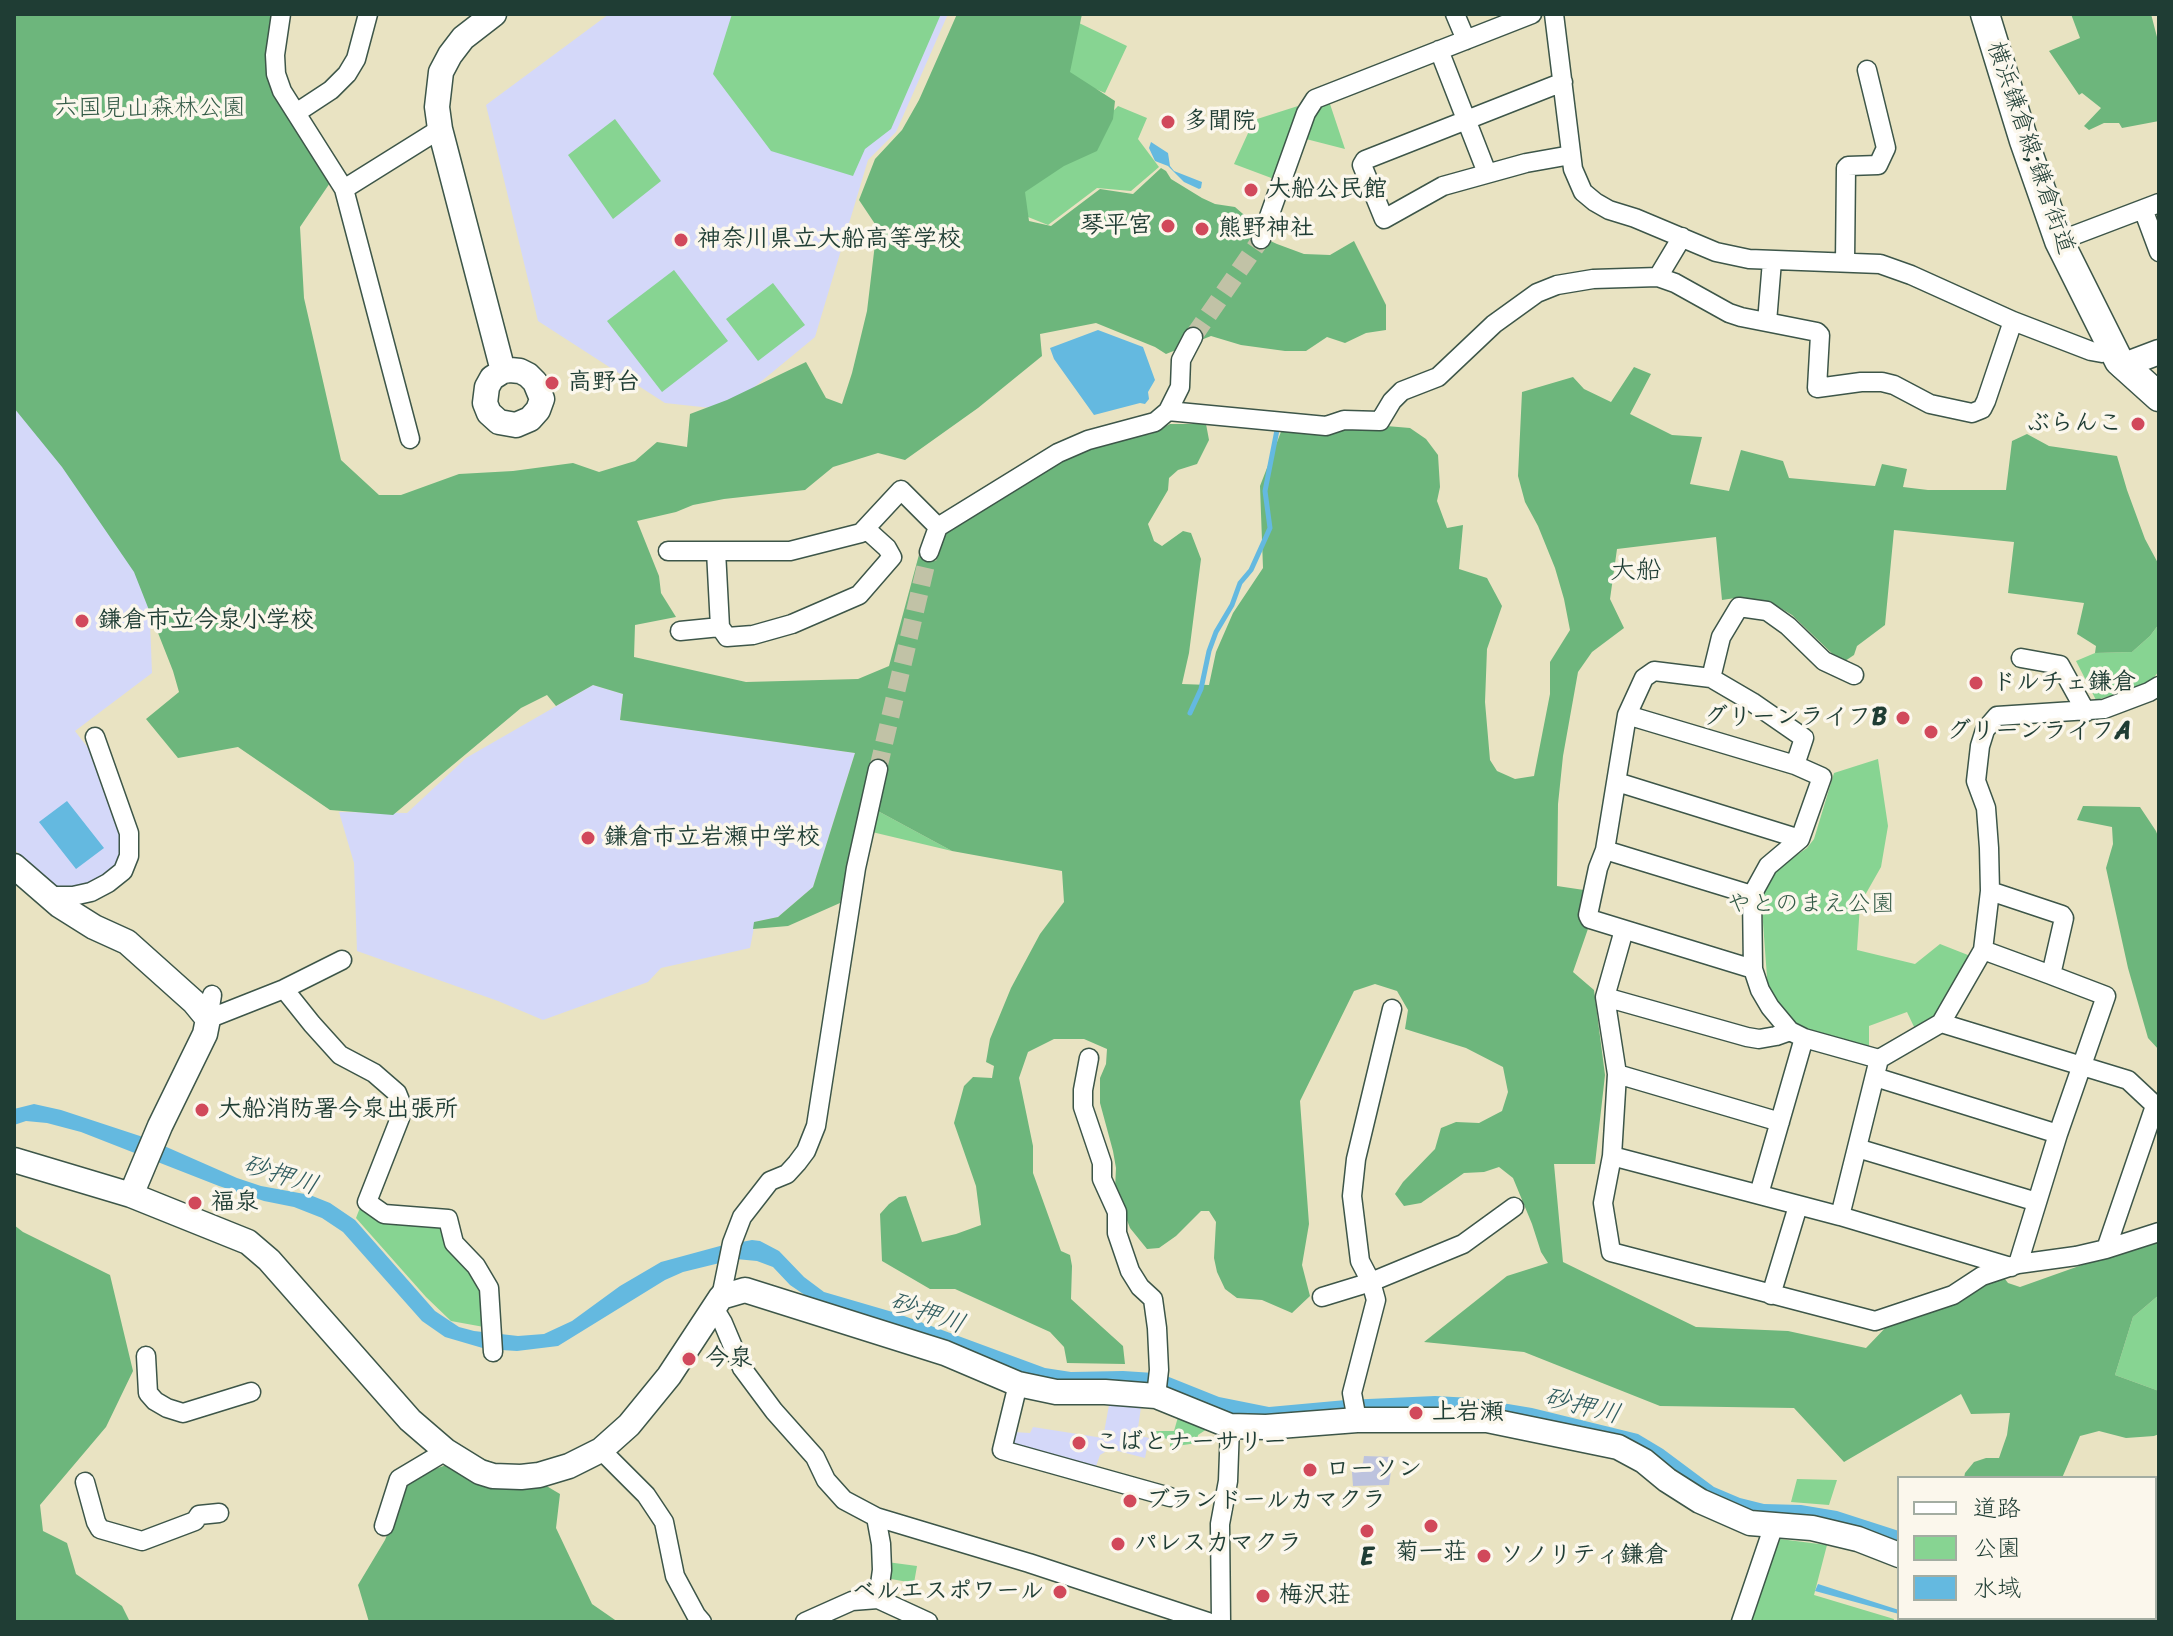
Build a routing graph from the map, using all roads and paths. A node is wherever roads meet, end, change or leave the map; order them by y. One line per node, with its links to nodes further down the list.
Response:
1 (281, 14): 12 (street)
2 (368, 14): 12 (street)
3 (494, 14): 14 (street)
4 (1455, 14): 8 (street)
5 (1532, 14): 8 (street)
6 (1554, 14): 11 (street)
7 (1985, 14): 21 (main road, 横浜鎌倉線;鎌倉街道)
8 (1466, 40): 9 (street)
9 (1439, 50): 13 (street); 20 (street)
10 (1867, 70): 24 (street)
11 (1563, 82): 13 (street); 15 (street)
12 (296, 113): 17 (street)
13 (1466, 119): 16 (street); 16 (street)
14 (440, 129): 17 (street); 31 (street)
15 (1571, 155): 16 (street); 19 (street)
16 (1487, 173)
17 (344, 189): 34 (street)
18 (2151, 206): 21 (street); 22 (street)
19 (1682, 237): 23 (street); 25 (street)
20 (1261, 239)
21 (2059, 241): 30 (main road, 横浜鎌倉線;鎌倉街道)
22 (2159, 252)
23 (1772, 261): 24 (street); 27 (street)
24 (1845, 262): 26 (street)
25 (1658, 277): 27 (street); 33 (street)
26 (2013, 321): 27 (street); 30 (street)
27 (1767, 322)
28 (1193, 337): 33 (street)
29 (2159, 352): 30 (street)
30 (2117, 358): 32 (main road, 横浜鎌倉線;鎌倉街道)
31 (503, 371)
32 (2159, 397)
33 (1168, 411): 35 (street)
34 (410, 439)
35 (938, 527): 36 (street); 39 (street)
36 (866, 529): 38 (street); 40 (street)
37 (668, 551): 38 (street)
38 (716, 551): 40 (street)
39 (929, 552)
40 (720, 627): 41 (street)
41 (680, 631)
42 (2021, 658): 46 (street)
43 (1854, 675): 44 (street)
44 (1711, 678): 47 (street); 49 (street)
45 (2159, 686): 46 (street)
46 (2086, 712): 55 (street)
47 (1627, 715): 49 (street); 51 (street)
48 (95, 737): 57 (street)
49 (1795, 765): 52 (street)
50 (878, 769): 91 (street)
51 (1617, 782): 52 (street); 53 (street)
52 (1800, 839): 56 (street)
53 (1605, 850): 56 (street); 58 (street)
54 (14, 866): 57 (street)
55 (1990, 891): 59 (street); 62 (street)
56 (1752, 895): 61 (street)
57 (48, 896): 65 (street)
58 (1624, 930): 61 (street); 64 (street)
59 (1983, 950): 62 (street); 67 (street)
60 (342, 960): 63 (street)
61 (1753, 969): 68 (street)
62 (2051, 975): 70 (street)
63 (284, 989): 65 (street); 92 (street)
64 (1605, 997): 68 (street); 72 (street)
65 (210, 1007): 80 (street)
66 (1392, 1009): 88 (street)
67 (1941, 1023): 70 (street); 71 (street)
68 (1797, 1034): 71 (street); 74 (street)
69 (1089, 1058): 96 (street)
70 (2082, 1067): 73 (street); 75 (street)
71 (1877, 1068): 75 (street); 76 (street)
72 (1617, 1074): 74 (street); 77 (street)
73 (2157, 1108): 86 (street)
74 (1780, 1122): 79 (street)
75 (2058, 1134): 81 (street)
76 (1857, 1148): 81 (street); 84 (street)
77 (1612, 1156): 79 (street); 89 (street)
78 (14, 1160): 80 (street)
79 (1759, 1194): 82 (street)
80 (131, 1195): 100 (street)
81 (2037, 1202): 87 (street)
82 (1798, 1206): 84 (street); 89 (street)
83 (1514, 1207): 88 (street)
84 (1840, 1216): 87 (street)
85 (2159, 1232): 86 (street)
86 (2106, 1249): 87 (street)
87 (2015, 1266): 89 (street)
88 (1371, 1282): 90 (street); 97 (street)
89 (1771, 1295)
90 (1322, 1297)
91 (718, 1303): 94 (street); 99 (street); 104 (street)
92 (493, 1352)
93 (146, 1356): 95 (street)
94 (1018, 1384): 96 (street); 102 (street)
95 (251, 1392)
96 (1156, 1394): 98 (street)
97 (1357, 1418): 98 (street); 105 (street)
98 (1230, 1426): 113 (street)
99 (601, 1450): 100 (street); 109 (street)
100 (446, 1451): 106 (street)
101 (85, 1482): 103 (street)
102 (1170, 1497)
103 (219, 1513)
104 (876, 1517): 108 (street); 112 (street)
105 (1774, 1525): 107 (street); 114 (street)
106 (384, 1526)
107 (1897, 1554)
108 (878, 1599): 110 (street); 111 (street)
109 (702, 1622)
110 (805, 1622)
111 (928, 1622)
112 (1208, 1622)
113 (1221, 1622)
114 (1741, 1622)

